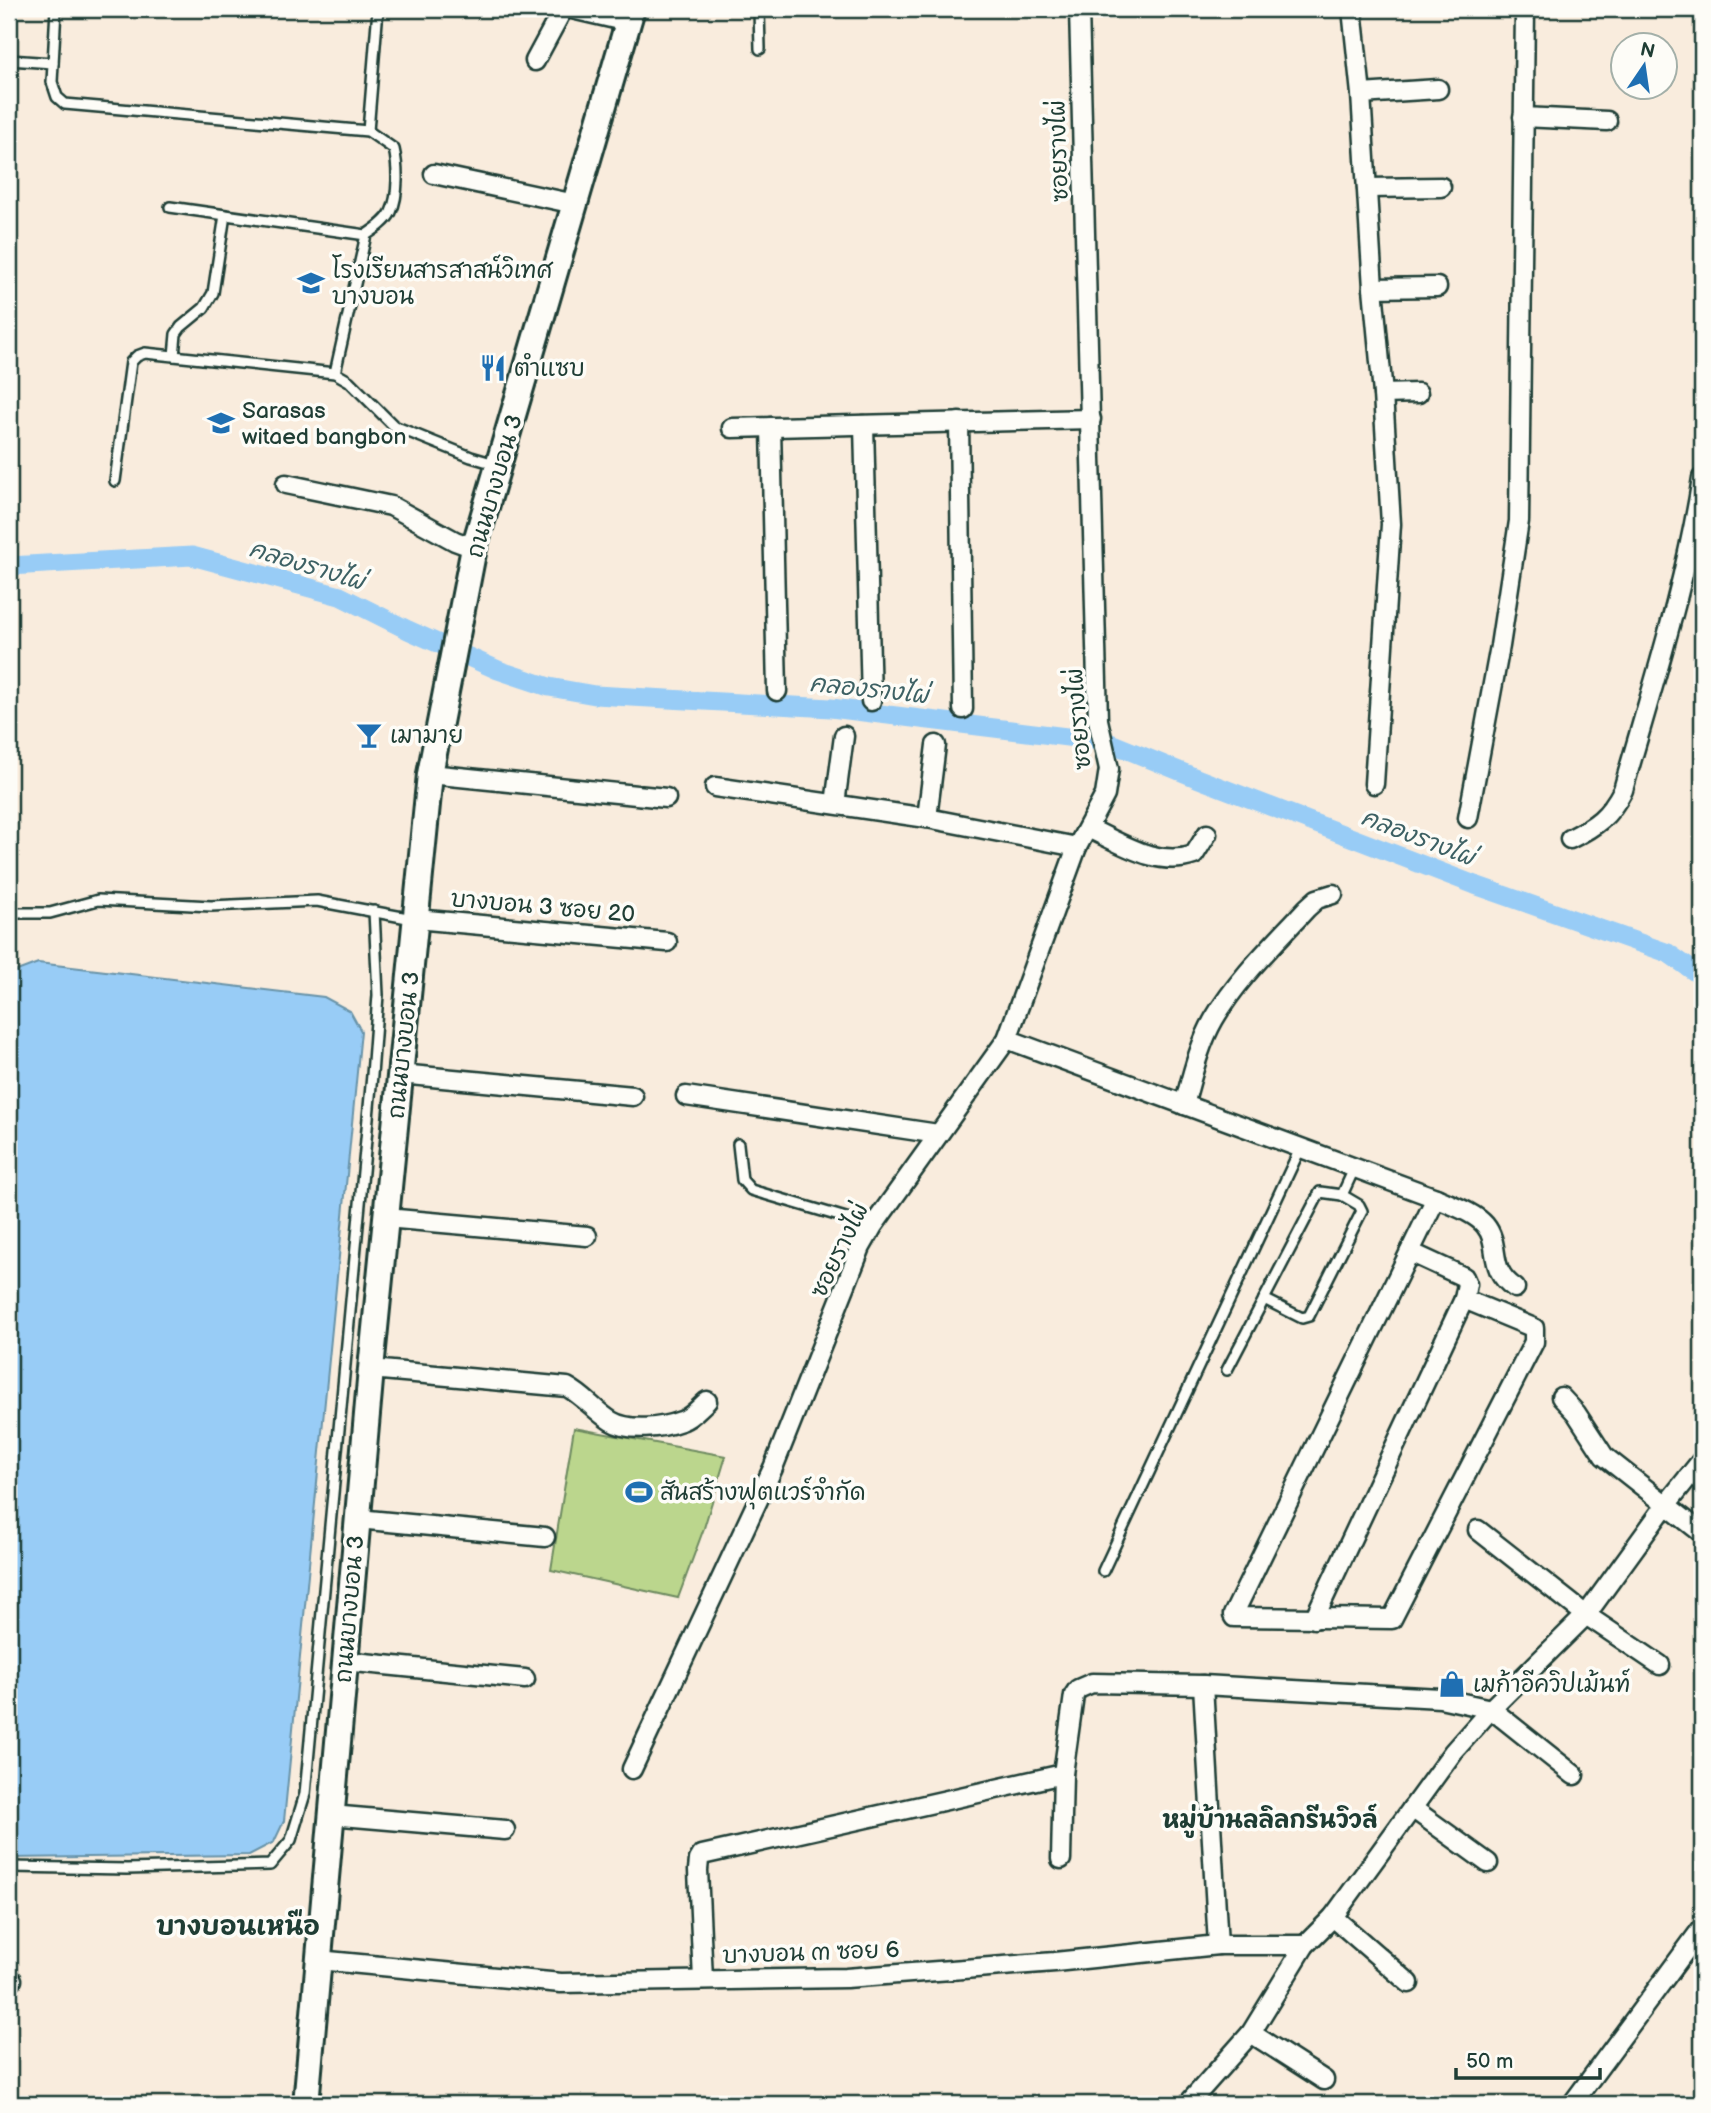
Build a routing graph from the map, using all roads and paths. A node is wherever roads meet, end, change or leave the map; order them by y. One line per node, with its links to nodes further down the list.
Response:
1 (56, 9): 13 (lane)
2 (378, 9): 18 (lane)
3 (563, 9): 12 (street)
4 (572, 9): 9 (street)
5 (759, 9): 10 (lane)
6 (1079, 9): 32 (street, ซอยรางไผ่)
7 (1352, 9): 15 (street)
8 (1525, 9): 16 (street)
9 (630, 15): 22 (main road, ถนนบางบอน 3)
10 (760, 49)
11 (9, 60): 13 (lane)
12 (535, 61)
13 (53, 63): 18 (lane)
14 (1438, 89): 15 (street)
15 (1361, 94): 21 (street)
16 (1523, 117): 17 (street); 53 (street)
17 (1607, 121)
18 (368, 131): 25 (lane)
19 (434, 174): 22 (street)
20 (1441, 187): 21 (street)
21 (1367, 188): 27 (street)
22 (575, 204): 37 (main road, ถนนบางบอน 3)
23 (170, 207): 24 (lane)
24 (225, 215): 25 (lane); 28 (lane)
25 (366, 235): 29 (lane)
26 (1437, 287): 27 (street)
27 (1373, 288): 31 (street)
28 (174, 356): 29 (lane); 39 (lane)
29 (335, 373): 37 (lane)
30 (1418, 393): 31 (street)
31 (1383, 394): 48 (street)
32 (1091, 419): 33 (street); 54 (street, ซอยรางไผ่)
33 (959, 422): 34 (street); 44 (street)
34 (864, 425): 35 (street); 43 (street)
35 (771, 427): 36 (street); 42 (street)
36 (732, 428)
37 (499, 466): 41 (main road, ถนนบางบอน 3)
38 (1702, 478): 56 (street)
39 (115, 481)
40 (286, 484): 41 (street)
41 (474, 548): 47 (main road, ถนนบางบอน 3)
42 (777, 691)
43 (871, 701)
44 (963, 709)
45 (845, 736): 51 (street)
46 (936, 745): 52 (street)
47 (430, 774): 50 (street); 61 (main road, ถนนบางบอน 3)
48 (1374, 784)
49 (715, 786): 51 (street)
50 (666, 798)
51 (835, 804): 52 (street)
52 (927, 818): 57 (street)
53 (1468, 818)
54 (1087, 828): 55 (street); 57 (street, ซอยรางไผ่)
55 (1207, 834)
56 (1570, 839)
57 (1077, 847): 63 (street, ซอยรางไผ่)
58 (1334, 894): 67 (street)
59 (374, 911): 60 (lane); 61 (lane); 107 (lane)
60 (9, 913)
61 (416, 919): 62 (street, บางบอน 3 ซอย 20); 64 (main road, ถนนบางบอน 3)
62 (667, 942)
63 (1007, 1039): 67 (street); 68 (street, ซอยรางไผ่)
64 (400, 1074): 65 (street); 74 (main road, ถนนบางบอน 3)
65 (633, 1096)
66 (686, 1096): 68 (street)
67 (1184, 1105): 70 (street)
68 (938, 1134): 75 (street, ซอยรางไผ่)
69 (738, 1144): 75 (lane)
70 (1300, 1149): 71 (street); 91 (lane)
71 (1354, 1169): 72 (lane); 73 (street)
72 (1342, 1195): 79 (lane); 79 (lane)
73 (1436, 1198): 77 (street); 78 (street)
74 (386, 1218): 76 (street); 81 (main road, ถนนบางบอน 3)
75 (873, 1226): 99 (street, ซอยรางไผ่)
76 (587, 1236)
77 (1410, 1252): 80 (street); 93 (street)
78 (1515, 1289)
79 (1264, 1299): 82 (lane)
80 (1464, 1299): 93 (street); 93 (street)
81 (371, 1369): 84 (street); 87 (main road, ถนนบางบอน 3)
82 (1227, 1370)
83 (1561, 1397): 86 (street)
84 (707, 1401)
85 (1702, 1460): 86 (street)
86 (1665, 1506): 89 (street); 92 (street)
87 (358, 1519): 90 (street); 94 (main road, ถนนบางบอน 3)
88 (1478, 1530): 92 (street)
89 (1702, 1533)
90 (545, 1537)
91 (1103, 1571)
92 (1587, 1615): 95 (street); 98 (street)
93 (1314, 1619)
94 (345, 1661): 96 (street); 103 (main road, ถนนบางบอน 3)
95 (1660, 1665)
96 (525, 1679)
97 (1203, 1685): 98 (street); 100 (street); 110 (street)
98 (1491, 1709): 101 (street); 102 (street)
99 (632, 1769)
100 (1063, 1774): 105 (street); 113 (street)
101 (1574, 1775)
102 (1412, 1808): 106 (street); 108 (street)
103 (331, 1815): 104 (street); 112 (main road, ถนนบางบอน 3)
104 (505, 1830)
105 (1061, 1859)
106 (1488, 1863)
107 (9, 1867)
108 (1333, 1917): 111 (street); 114 (street)
109 (1702, 1928): 119 (street)
110 (1218, 1945): 111 (street, บางบอน ๓ ซอย 6); 113 (street, บางบอน ๓ ซอย 6)
111 (1305, 1945): 115 (street)
112 (318, 1960): 113 (street, บางบอน ๓ ซอย 6); 117 (main road, ถนนบางบอน 3)
113 (703, 1980)
114 (1409, 1983)
115 (1251, 2033): 116 (street); 118 (street)
116 (1324, 2080)
117 (306, 2104)
118 (1188, 2104)
119 (1572, 2104)

